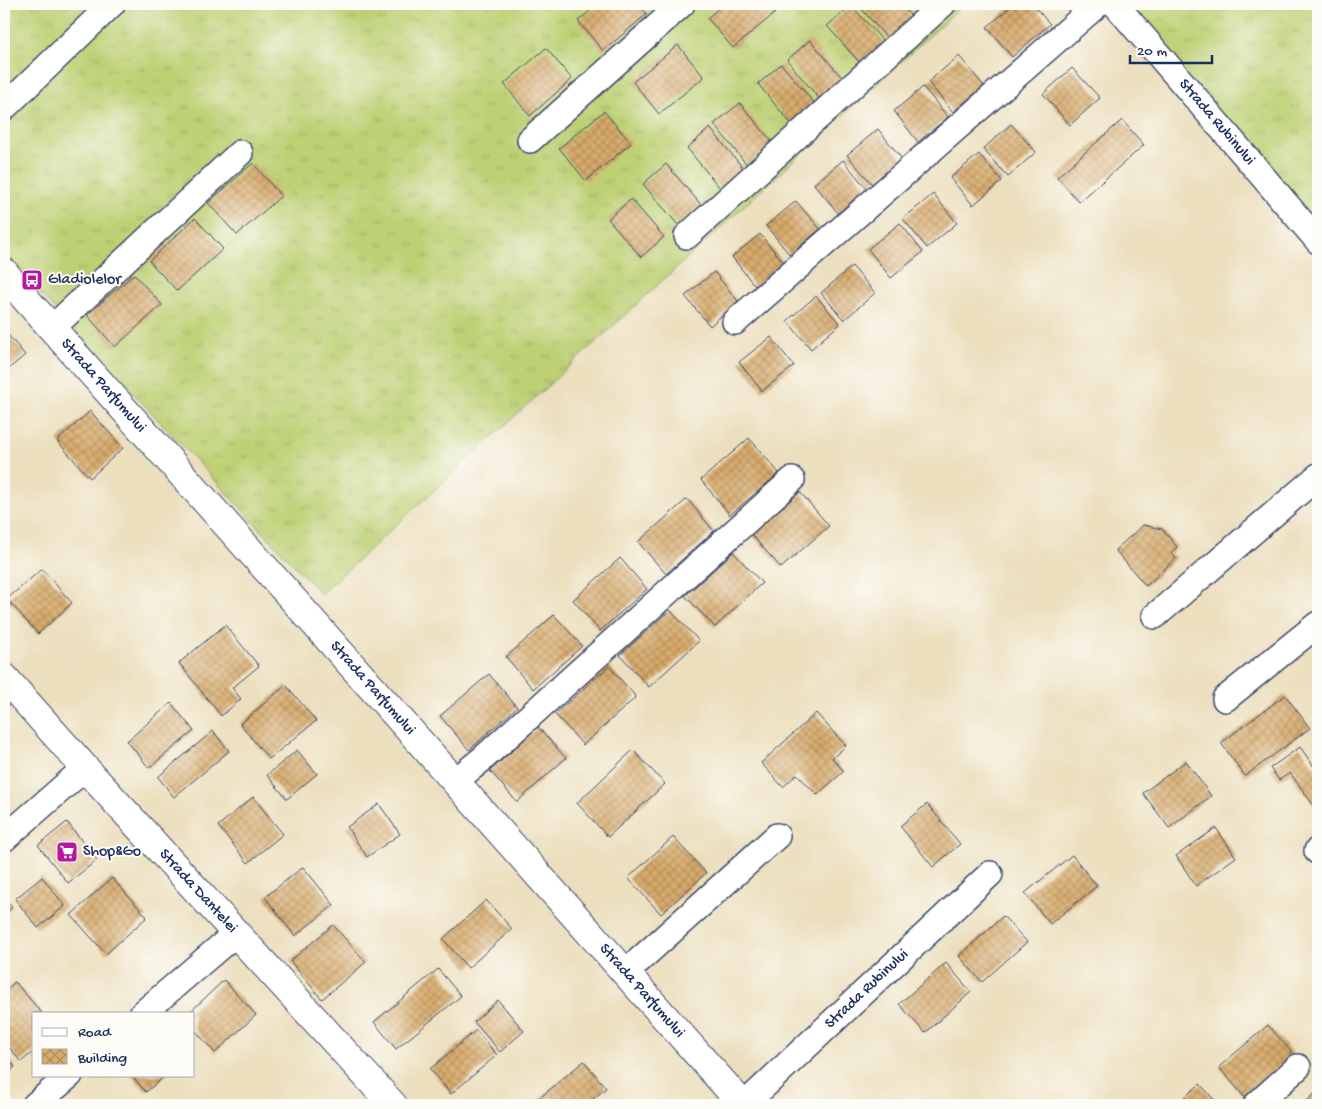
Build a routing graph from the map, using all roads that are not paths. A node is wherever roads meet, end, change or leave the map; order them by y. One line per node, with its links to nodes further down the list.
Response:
1 (112, 4): 6 (street)
2 (682, 4): 7 (street)
3 (943, 4): 9 (street)
4 (1098, 4): 12 (street)
5 (1115, 4): 10 (street, Strada Rubinului)
6 (4, 108)
7 (530, 140)
8 (240, 154): 13 (street)
9 (687, 236)
10 (1318, 241)
11 (4, 272): 13 (street, Strada Parfumului)
12 (735, 322)
13 (52, 328): 21 (street, Strada Parfumului)
14 (1318, 476): 16 (street)
15 (792, 480): 21 (street)
16 (1154, 616)
17 (1318, 624): 19 (street)
18 (4, 677): 20 (street, Strada Dantelei)
19 (1225, 699)
20 (84, 768): 23 (street); 25 (street, Strada Dantelei)
21 (455, 781): 26 (street, Strada Parfumului)
22 (777, 836): 26 (street)
23 (4, 839)
24 (990, 874): 32 (street, Strada Rubinului)
25 (236, 933): 27 (street); 31 (street, Strada Dantelei)
26 (625, 973): 32 (street, Strada Parfumului)
27 (144, 1012)
28 (1298, 1067): 33 (street)
29 (69, 1076): 30 (street)
30 (35, 1105)
31 (393, 1105)
32 (744, 1105)
33 (1256, 1105)

